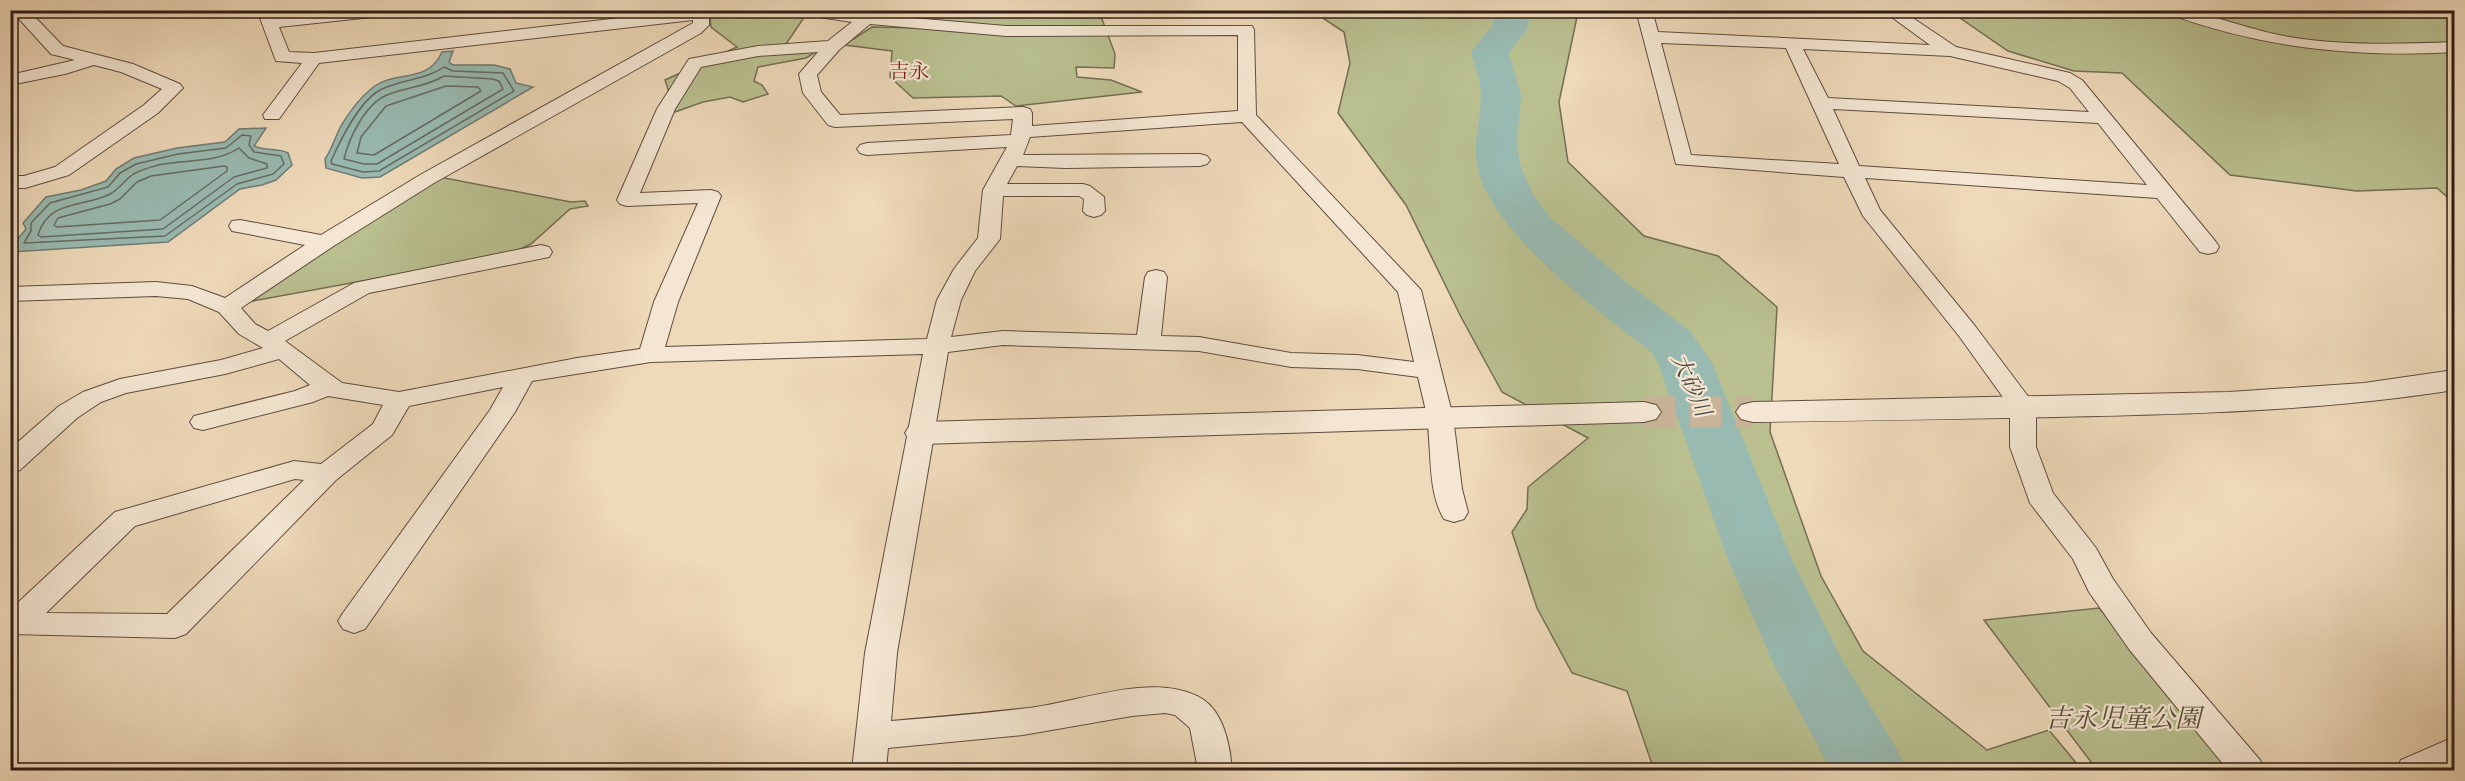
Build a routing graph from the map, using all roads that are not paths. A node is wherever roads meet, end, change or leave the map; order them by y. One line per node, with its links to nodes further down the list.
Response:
1 (19, 10): 18 (street)
2 (391, 10): 9 (street)
3 (828, 10): 10 (street)
4 (1244, 10): 11 (street)
5 (1644, 10): 12 (street)
6 (1890, 10): 16 (street)
7 (2172, 10): 15 (street)
8 (702, 12): 17 (street); 36 (street)
9 (268, 17): 17 (street)
10 (866, 19): 11 (street); 14 (street)
11 (1246, 30): 22 (street)
12 (1650, 37): 13 (street); 30 (street)
13 (1792, 44): 16 (street); 20 (street)
14 (833, 46): 24 (street); 45 (street)
15 (2454, 47)
16 (1950, 51): 23 (street)
17 (314, 58): 21 (street)
18 (93, 60): 19 (street); 31 (street)
19 (10, 80)
20 (1821, 103): 23 (street); 30 (street)
21 (272, 115)
22 (1247, 116): 25 (street); 46 (street)
23 (2104, 118): 33 (street)
24 (835, 121): 25 (street); 26 (street)
25 (1021, 136): 27 (street); 28 (street)
26 (843, 142)
27 (867, 149)
28 (1011, 160): 29 (street); 32 (street)
29 (1200, 160)
30 (1851, 172): 33 (street); 51 (street)
31 (10, 182)
32 (993, 190): 34 (street); 44 (street)
33 (2163, 192): 37 (street)
34 (1094, 211)
35 (240, 226): 36 (street)
36 (324, 242): 41 (street)
37 (2208, 247)
38 (541, 252): 43 (street)
39 (1156, 277): 42 (street)
40 (10, 294): 41 (street)
41 (227, 307): 43 (street)
42 (1148, 342): 44 (street); 46 (street)
43 (275, 346): 49 (street); 57 (street)
44 (938, 346): 45 (street); 56 (street)
45 (651, 355): 47 (street)
46 (1428, 371): 54 (street)
47 (522, 376): 50 (street); 60 (street)
48 (2454, 380): 51 (street)
49 (329, 386): 50 (street); 55 (street)
50 (399, 400): 58 (street)
51 (2023, 407): 53 (street); 65 (street)
52 (1644, 412): 54 (street)
53 (1753, 412)
54 (1440, 417): 56 (street); 59 (street)
55 (203, 422)
56 (922, 433): 61 (street)
57 (10, 464)
58 (326, 474): 58 (street)
59 (1454, 512)
60 (354, 621)
61 (871, 736): 63 (street); 64 (street)
62 (2454, 751): 66 (street)
63 (869, 771)
64 (1215, 771)
65 (2248, 771)
66 (2413, 771)

